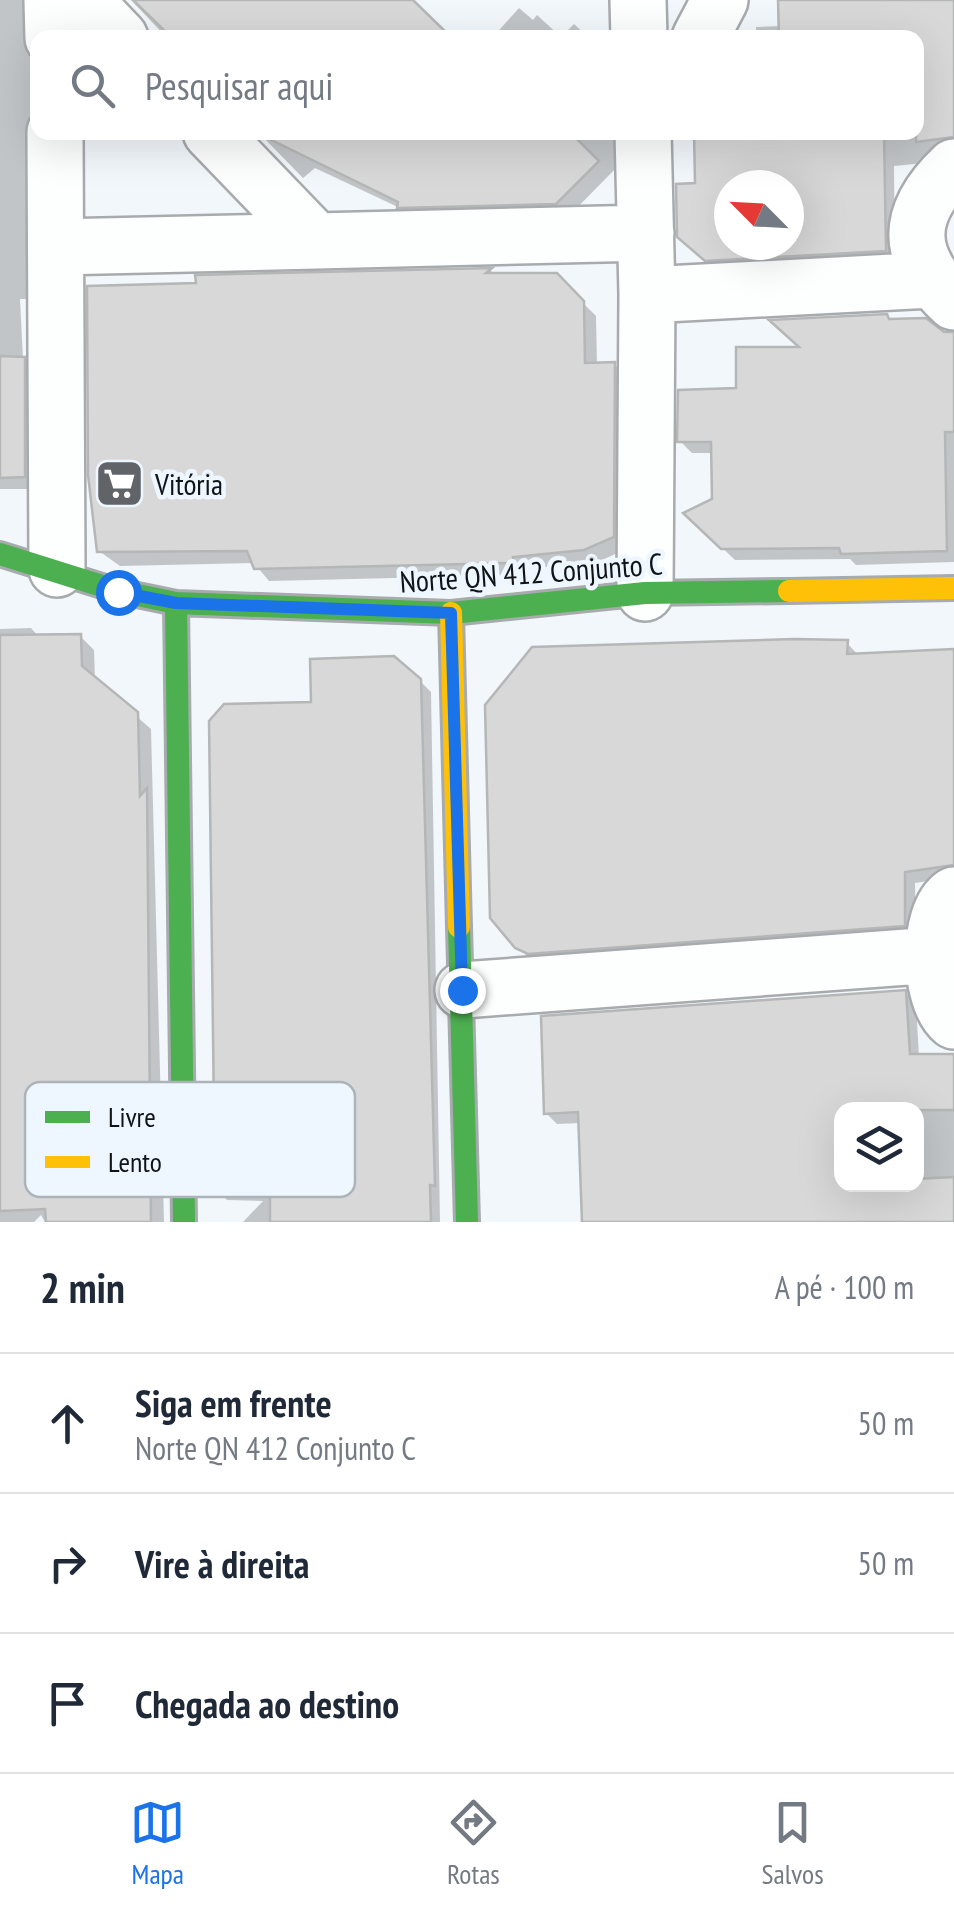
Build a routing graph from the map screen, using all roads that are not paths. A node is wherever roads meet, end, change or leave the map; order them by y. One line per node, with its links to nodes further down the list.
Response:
1 (52, 0): 5 (street)
2 (84, 0): 6 (street)
3 (638, 0): 7 (street)
4 (720, 0): 8 (street)
5 (53, 30)
6 (112, 30)
7 (639, 30)
8 (704, 30)
9 (55, 140): 15 (street)
10 (219, 140): 14 (street)
11 (643, 140): 13 (street)
12 (954, 167): 16 (street)
13 (646, 233): 14 (street); 17 (street)
14 (316, 241): 15 (street)
15 (58, 247): 19 (street)
16 (942, 291): 17 (street)
17 (648, 295): 21 (street)
18 (0, 554): 19 (street, Norte QN 412 Conjunto C)
19 (57, 569): 22 (street, Norte QN 412 Conjunto C)
20 (954, 588): 21 (street, Norte QN 412 Conjunto C)
21 (645, 593): 23 (street, Norte QN 412 Conjunto C)
22 (176, 603): 23 (street, Norte QN 412 Conjunto C); 28 (street)
23 (451, 613): 26 (street)
24 (954, 895): 25 (street)
25 (934, 956): 26 (street); 27 (street)
26 (462, 990): 31 (street)
27 (954, 1020)
28 (182, 1082)
29 (184, 1197): 30 (street)
30 (184, 1222)
31 (467, 1222)

